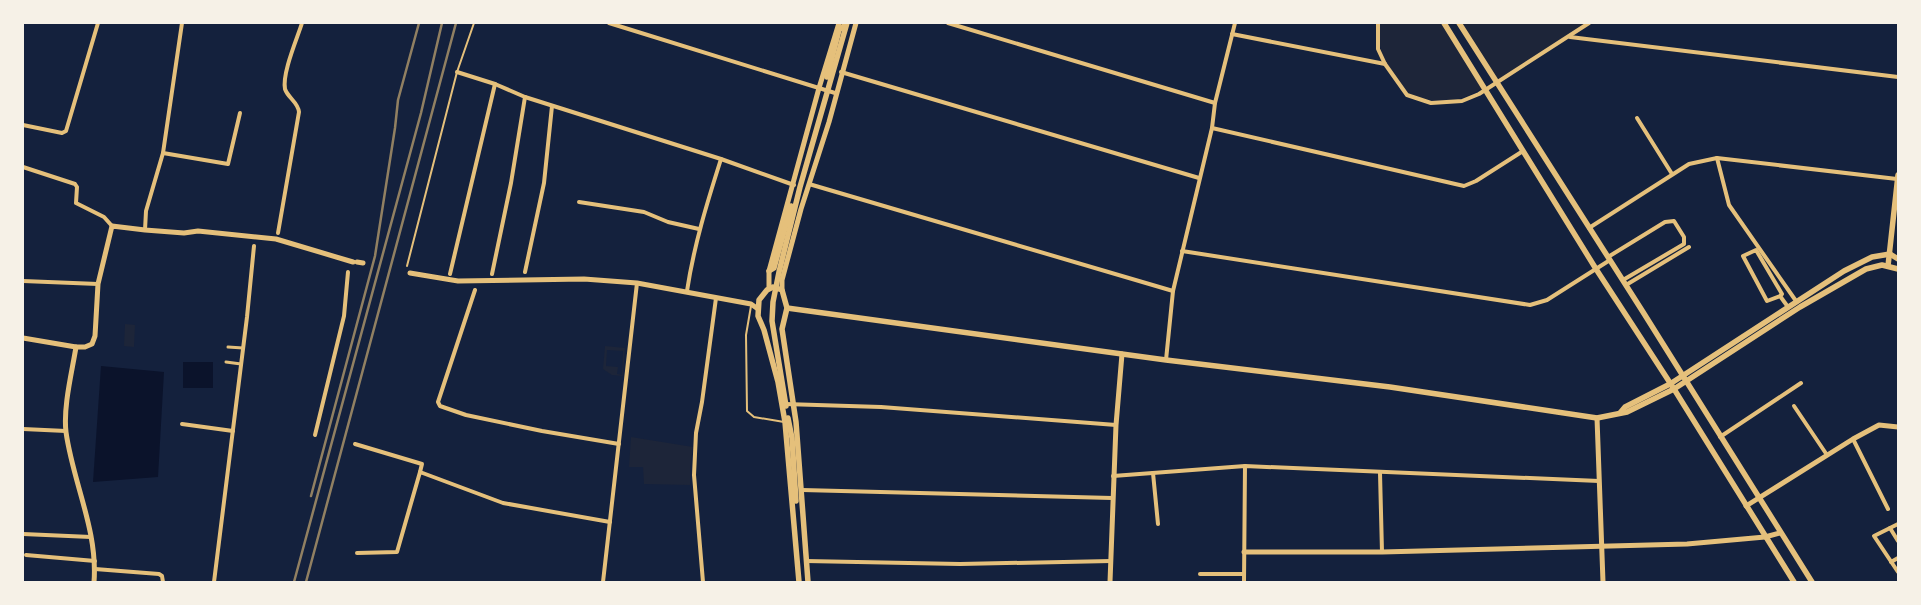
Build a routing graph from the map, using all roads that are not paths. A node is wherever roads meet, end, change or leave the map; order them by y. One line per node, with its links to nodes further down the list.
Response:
1 (98, 23): 31 (street)
2 (182, 23): 34 (street)
3 (302, 23): 48 (street)
4 (474, 23): 18 (lane)
5 (609, 23): 23 (street)
6 (839, 23): 23 (street)
7 (856, 23): 19 (street)
8 (948, 23): 27 (street)
9 (1235, 23): 15 (street)
10 (1378, 23): 17 (street)
11 (1444, 23): 24 (main road)
12 (1459, 23): 21 (main road)
13 (1589, 23): 16 (street)
14 (847, 24): 61 (main road); 156 (main road)
15 (1232, 34): 17 (street); 27 (street)
16 (1570, 37): 20 (street); 21 (street)
17 (1385, 64): 24 (street)
18 (457, 72): 22 (street); 57 (lane)
19 (841, 72): 25 (street); 40 (street)
20 (1898, 77)
21 (1496, 82): 24 (street); 45 (main road)
22 (495, 84): 26 (street); 65 (street)
23 (819, 88): 25 (street); 42 (street)
24 (1486, 90): 33 (main road)
25 (835, 93): 41 (street)
26 (524, 97): 28 (street); 66 (street)
27 (1215, 103): 32 (street)
28 (552, 106): 36 (street); 63 (street)
29 (240, 113): 34 (street)
30 (1637, 118): 38 (street)
31 (23, 125)
32 (1212, 128): 33 (street); 40 (street)
33 (1523, 151): 59 (main road)
34 (162, 153): 47 (street)
35 (1717, 158): 38 (street); 39 (street); 51 (street)
36 (721, 159): 42 (street); 46 (street)
37 (23, 168): 44 (street)
38 (1672, 174): 45 (street)
39 (1898, 177): 53 (main road)
40 (1199, 178): 52 (street)
41 (809, 184): 73 (street); 75 (street)
42 (794, 185): 61 (street)
43 (579, 202): 46 (street)
44 (112, 226): 47 (street); 70 (street)
45 (1589, 228): 54 (main road)
46 (699, 229): 74 (street)
47 (145, 230): 56 (street)
48 (278, 233)
49 (254, 246): 88 (street)
50 (1689, 247): 69 (street)
51 (1758, 249): 76 (street); 76 (street); 78 (street)
52 (1182, 251): 59 (street); 75 (street)
53 (1890, 254): 55 (main road); 58 (main road); 78 (main road)
54 (1609, 258): 59 (street); 69 (main road); 69 (street)
55 (1898, 259)
56 (363, 263)
57 (407, 266)
58 (1888, 266): 60 (main road); 94 (main road)
59 (1596, 269): 96 (main road)
60 (1898, 270)
61 (769, 271): 71 (street)
62 (348, 272): 110 (street)
63 (525, 272)
64 (410, 273): 68 (street)
65 (450, 274)
66 (492, 274)
67 (23, 281): 70 (street)
68 (637, 283): 74 (street); 114 (street)
69 (1625, 283): 93 (main road)
70 (98, 284): 86 (street)
71 (769, 288): 73 (main road); 82 (main road)
72 (476, 290): 114 (street)
73 (782, 290): 81 (main road)
74 (687, 291): 77 (street)
75 (1173, 291): 90 (street)
76 (1780, 296): 80 (street)
77 (716, 298): 79 (street); 154 (street)
78 (1796, 301): 80 (main road)
79 (751, 304): 82 (street); 103 (lane)
80 (1788, 307): 93 (main road)
81 (787, 308): 83 (main road); 89 (main road)
82 (758, 309): 84 (main road)
83 (782, 329): 84 (main road); 98 (main road)
84 (764, 330): 99 (main road)
85 (23, 338): 86 (street)
86 (76, 347): 108 (street)
87 (228, 347): 88 (street)
88 (243, 348): 92 (street)
89 (1122, 354): 90 (main road); 105 (street)
90 (1166, 360): 102 (main road)
91 (226, 362): 92 (street)
92 (241, 364): 109 (street)
93 (1683, 375): 94 (main road); 96 (main road)
94 (1687, 381): 97 (main road); 111 (main road)
95 (1802, 383): 111 (street)
96 (1670, 384): 97 (main road); 101 (main road)
97 (1674, 389): 101 (main road); 125 (main road)
98 (793, 404): 99 (street); 105 (street); 122 (main road)
99 (782, 405): 103 (main road)
100 (1794, 406): 115 (street)
101 (1620, 413): 102 (main road)
102 (1597, 418): 121 (street)
103 (785, 422): 155 (main road)
104 (182, 424): 109 (street)
105 (1116, 425): 120 (street)
106 (1898, 427): 112 (street)
107 (23, 429): 108 (street)
108 (66, 431): 134 (street)
109 (233, 431): 152 (street)
110 (315, 435)
111 (1720, 437): 124 (main road)
112 (1853, 439): 115 (street); 126 (street)
113 (355, 444): 117 (street)
114 (619, 444): 127 (street)
115 (1827, 455): 124 (street)
116 (1245, 466): 118 (street); 119 (street); 137 (street)
117 (420, 472): 127 (street); 139 (street)
118 (1153, 473): 120 (street); 128 (street)
119 (1380, 473): 121 (street); 138 (street)
120 (1113, 476): 123 (street)
121 (1599, 481): 136 (street)
122 (802, 490): 123 (street); 143 (main road)
123 (1112, 498): 144 (street)
124 (1758, 498): 125 (street); 131 (main road)
125 (1746, 506): 133 (main road)
126 (1888, 509)
127 (610, 522): 153 (street)
128 (1158, 524)
129 (1898, 524): 130 (street)
130 (1890, 528): 135 (street); 145 (street)
131 (1780, 533): 133 (street); 162 (main road)
132 (23, 534): 134 (street)
133 (1765, 537): 136 (street); 161 (main road)
134 (91, 538): 142 (street)
135 (1898, 541)
136 (1601, 546): 138 (street); 160 (street)
137 (1244, 552): 138 (street); 149 (street)
138 (1382, 552)
139 (357, 553)
140 (26, 555): 142 (street)
141 (1898, 558): 145 (street)
142 (95, 560): 146 (street)
143 (806, 561): 144 (street); 157 (main road)
144 (1111, 561): 158 (street)
145 (1891, 562): 147 (street)
146 (95, 569): 150 (street); 151 (street)
147 (1898, 572)
148 (1200, 574): 149 (street)
149 (1244, 574): 159 (street)
150 (94, 582)
151 (163, 582)
152 (214, 582)
153 (603, 582)
154 (703, 582)
155 (799, 582)
156 (802, 582)
157 (808, 582)
158 (1110, 582)
159 (1244, 582)
160 (1603, 582)
161 (1794, 582)
162 (1812, 582)

